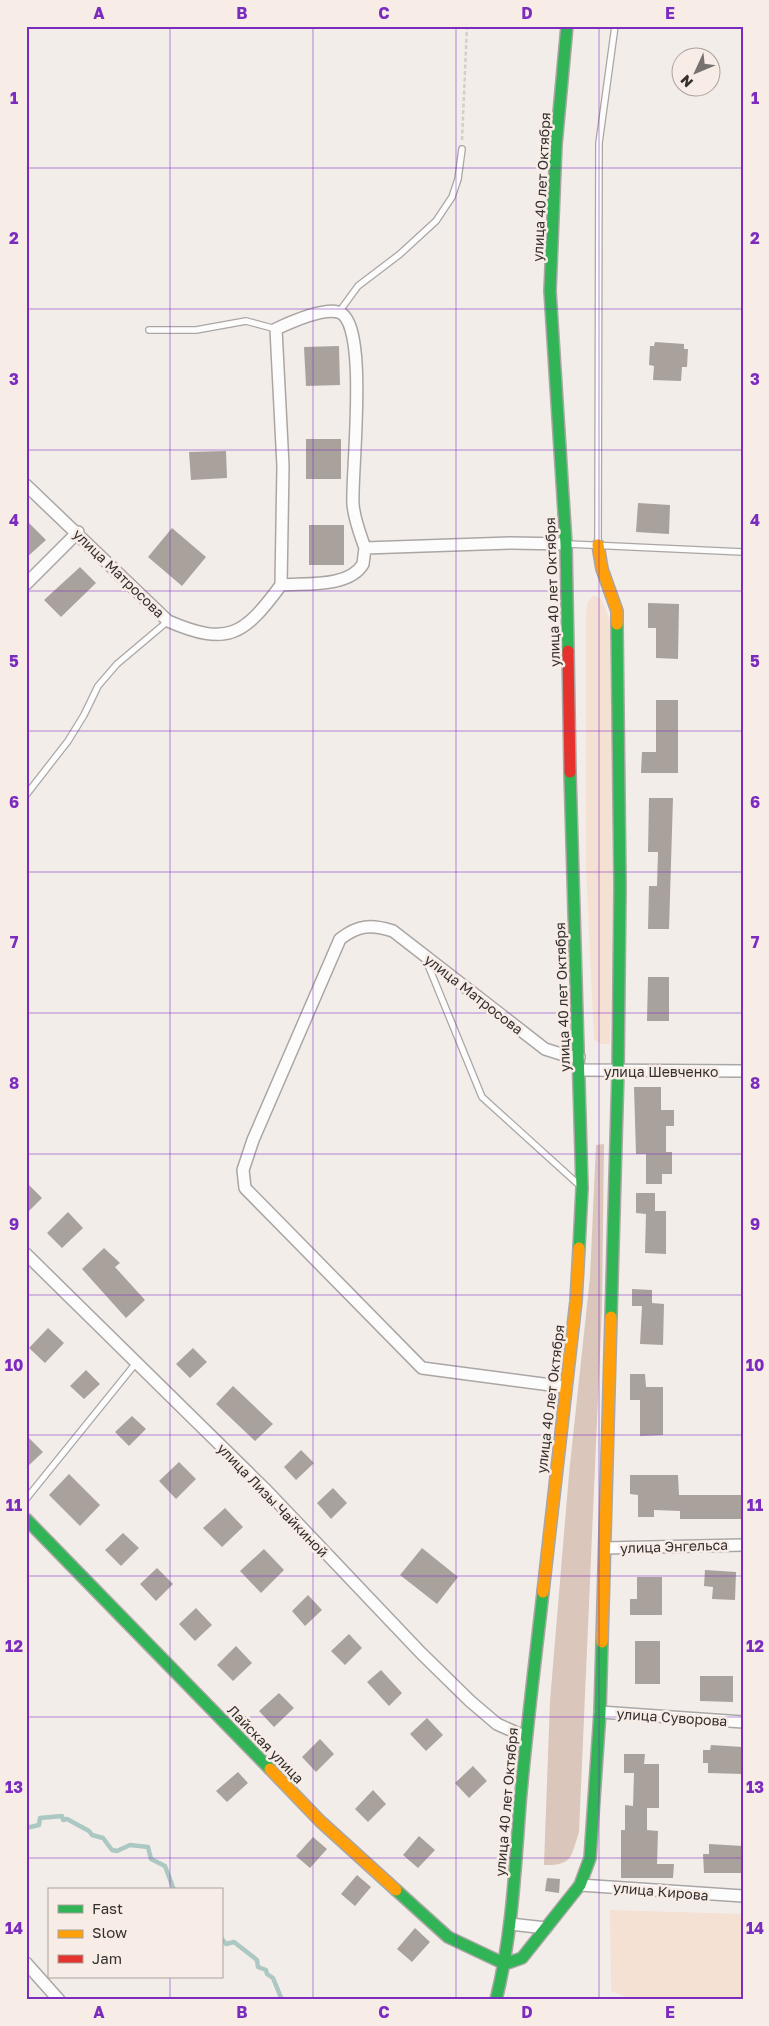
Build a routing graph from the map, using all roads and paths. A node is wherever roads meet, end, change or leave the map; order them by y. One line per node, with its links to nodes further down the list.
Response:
1 (467, 26): 4 (path)
2 (567, 26): 10 (street, улица 40 лет Октября)
3 (615, 26): 11 (lane)
4 (462, 148): 5 (lane)
5 (339, 312): 6 (street); 12 (street)
6 (276, 329): 7 (lane); 15 (street)
7 (149, 330)
8 (26, 484): 9 (street, улица Матросова)
9 (78, 532): 14 (street); 16 (street, улица Матросова)
10 (566, 544): 11 (lane); 12 (street); 19 (street, улица 40 лет Октября)
11 (598, 545): 13 (lane); 21 (street)
12 (365, 548): 15 (street)
13 (743, 552)
14 (26, 584)
15 (281, 585): 16 (street, улица Матросова)
16 (168, 620): 17 (lane)
17 (26, 795)
18 (424, 955): 19 (street, улица Матросова); 23 (lane); 26 (street, улица Матросова)
19 (579, 1058): 20 (street, улица 40 лет Октября)
20 (580, 1070): 21 (street, улица Шевченко); 23 (street, улица 40 лет Октября)
21 (618, 1072): 22 (street, улица Шевченко); 30 (street)
22 (743, 1072)
23 (582, 1188): 26 (street, улица 40 лет Октября)
24 (26, 1254): 25 (street, улица Лизы Чайкиной)
25 (136, 1362): 27 (lane); 33 (street, улица Лизы Чайкиной)
26 (566, 1387): 33 (street, улица 40 лет Октября)
27 (26, 1499)
28 (26, 1520): 39 (street, Лайская улица)
29 (743, 1544): 30 (street, улица Энгельса)
30 (605, 1548): 31 (street)
31 (600, 1712): 32 (street, улица Суворова); 34 (street)
32 (743, 1722)
33 (526, 1737): 36 (street, улица 40 лет Октября)
34 (580, 1885): 35 (street, улица Кирова); 37 (street)
35 (743, 1896)
36 (510, 1924): 37 (street); 39 (street, улица 40 лет Октября)
37 (546, 1928): 39 (street)
38 (26, 1963): 40 (street)
39 (505, 1964): 41 (street, улица 40 лет Октября)
40 (59, 2000)
41 (496, 2000)

